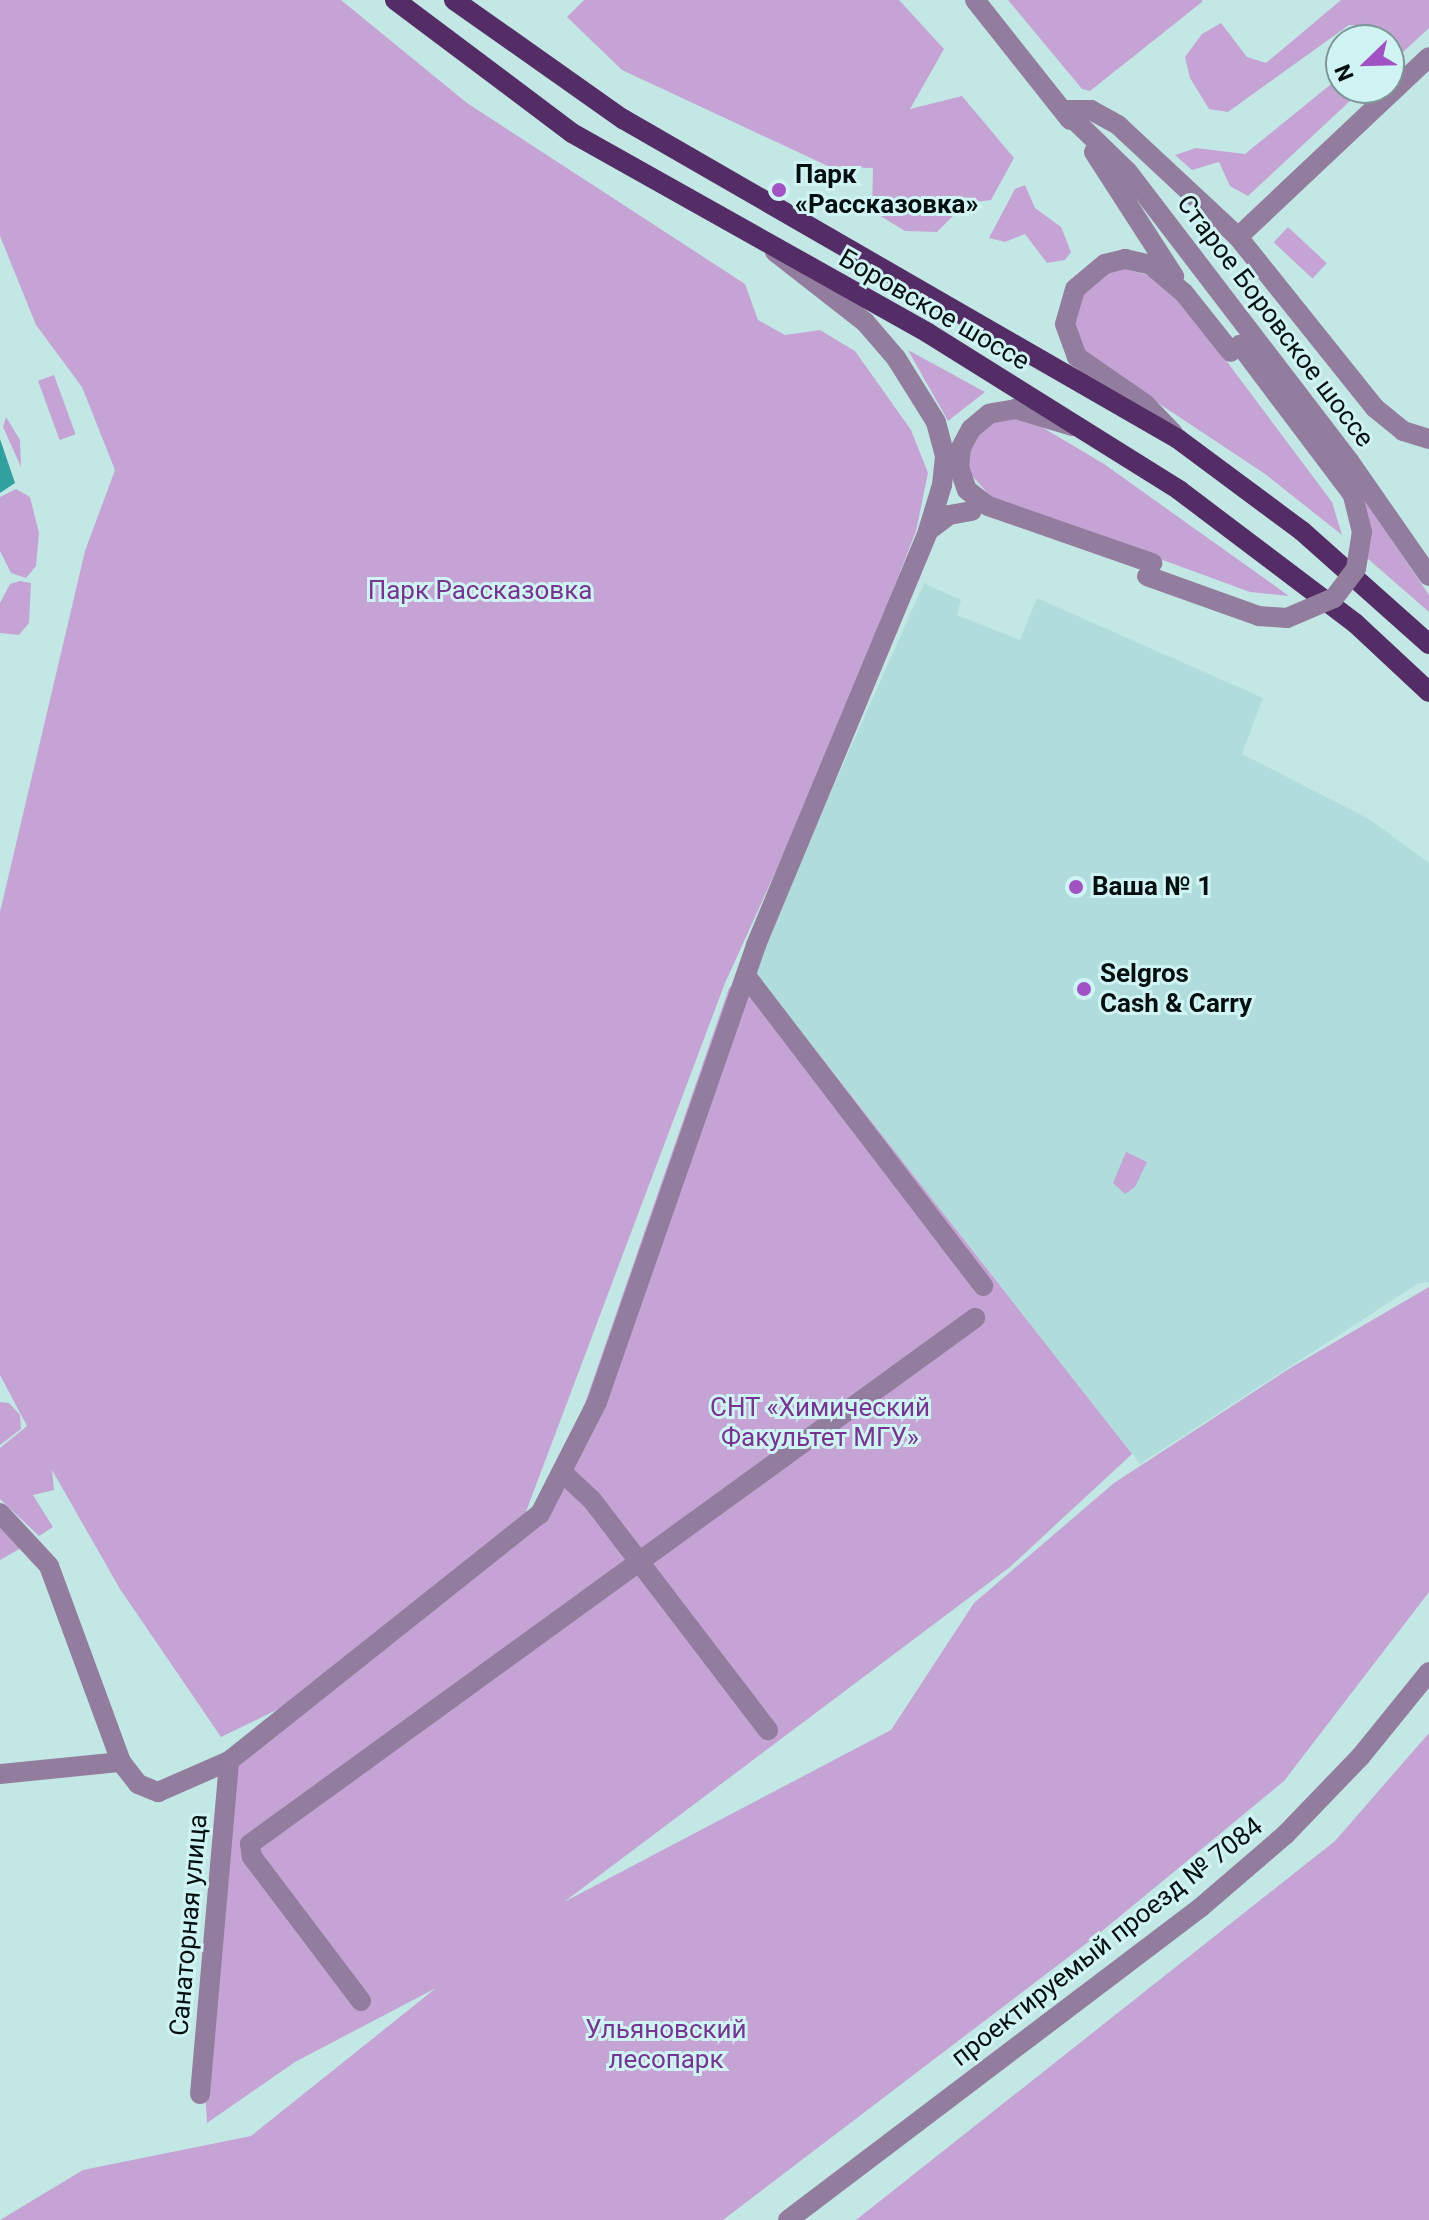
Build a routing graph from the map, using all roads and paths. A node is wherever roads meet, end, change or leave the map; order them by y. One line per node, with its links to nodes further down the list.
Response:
1 (395, 0): 8 (main road, Боровское шоссе)
2 (454, 0): 12 (main road, Боровское шоссе)
3 (975, 0): 5 (street)
4 (1429, 57): 7 (street)
5 (1064, 110): 6 (street, Старое Боровское шоссе); 7 (street); 9 (street)
6 (1097, 145): 10 (street); 18 (street, Старое Боровское шоссе)
7 (1238, 237): 13 (street)
8 (769, 247): 11 (main road, Боровское шоссе); 14 (street)
9 (1184, 293): 10 (street); 12 (street)
10 (1236, 348): 17 (street)
11 (1082, 429): 17 (street); 20 (main road, Боровское шоссе)
12 (1178, 439): 19 (main road, Боровское шоссе)
13 (1429, 439)
14 (945, 468): 15 (street); 16 (street)
15 (972, 511): 16 (street); 17 (street)
16 (928, 531): 21 (street)
17 (1150, 570)
18 (1429, 576)
19 (1429, 644)
20 (1429, 692)
21 (747, 977): 22 (street); 24 (street)
22 (983, 1286)
23 (975, 1318): 26 (street)
24 (564, 1474): 26 (street); 29 (street)
25 (0, 1513): 30 (street)
26 (641, 1564): 28 (street); 32 (street)
27 (1429, 1672): 34 (street, проектируемый проезд № 7084)
28 (768, 1730)
29 (229, 1761): 30 (street); 33 (street, Санаторная улица)
30 (121, 1762): 31 (street)
31 (0, 1774)
32 (361, 2001)
33 (200, 2094)
34 (788, 2220)

